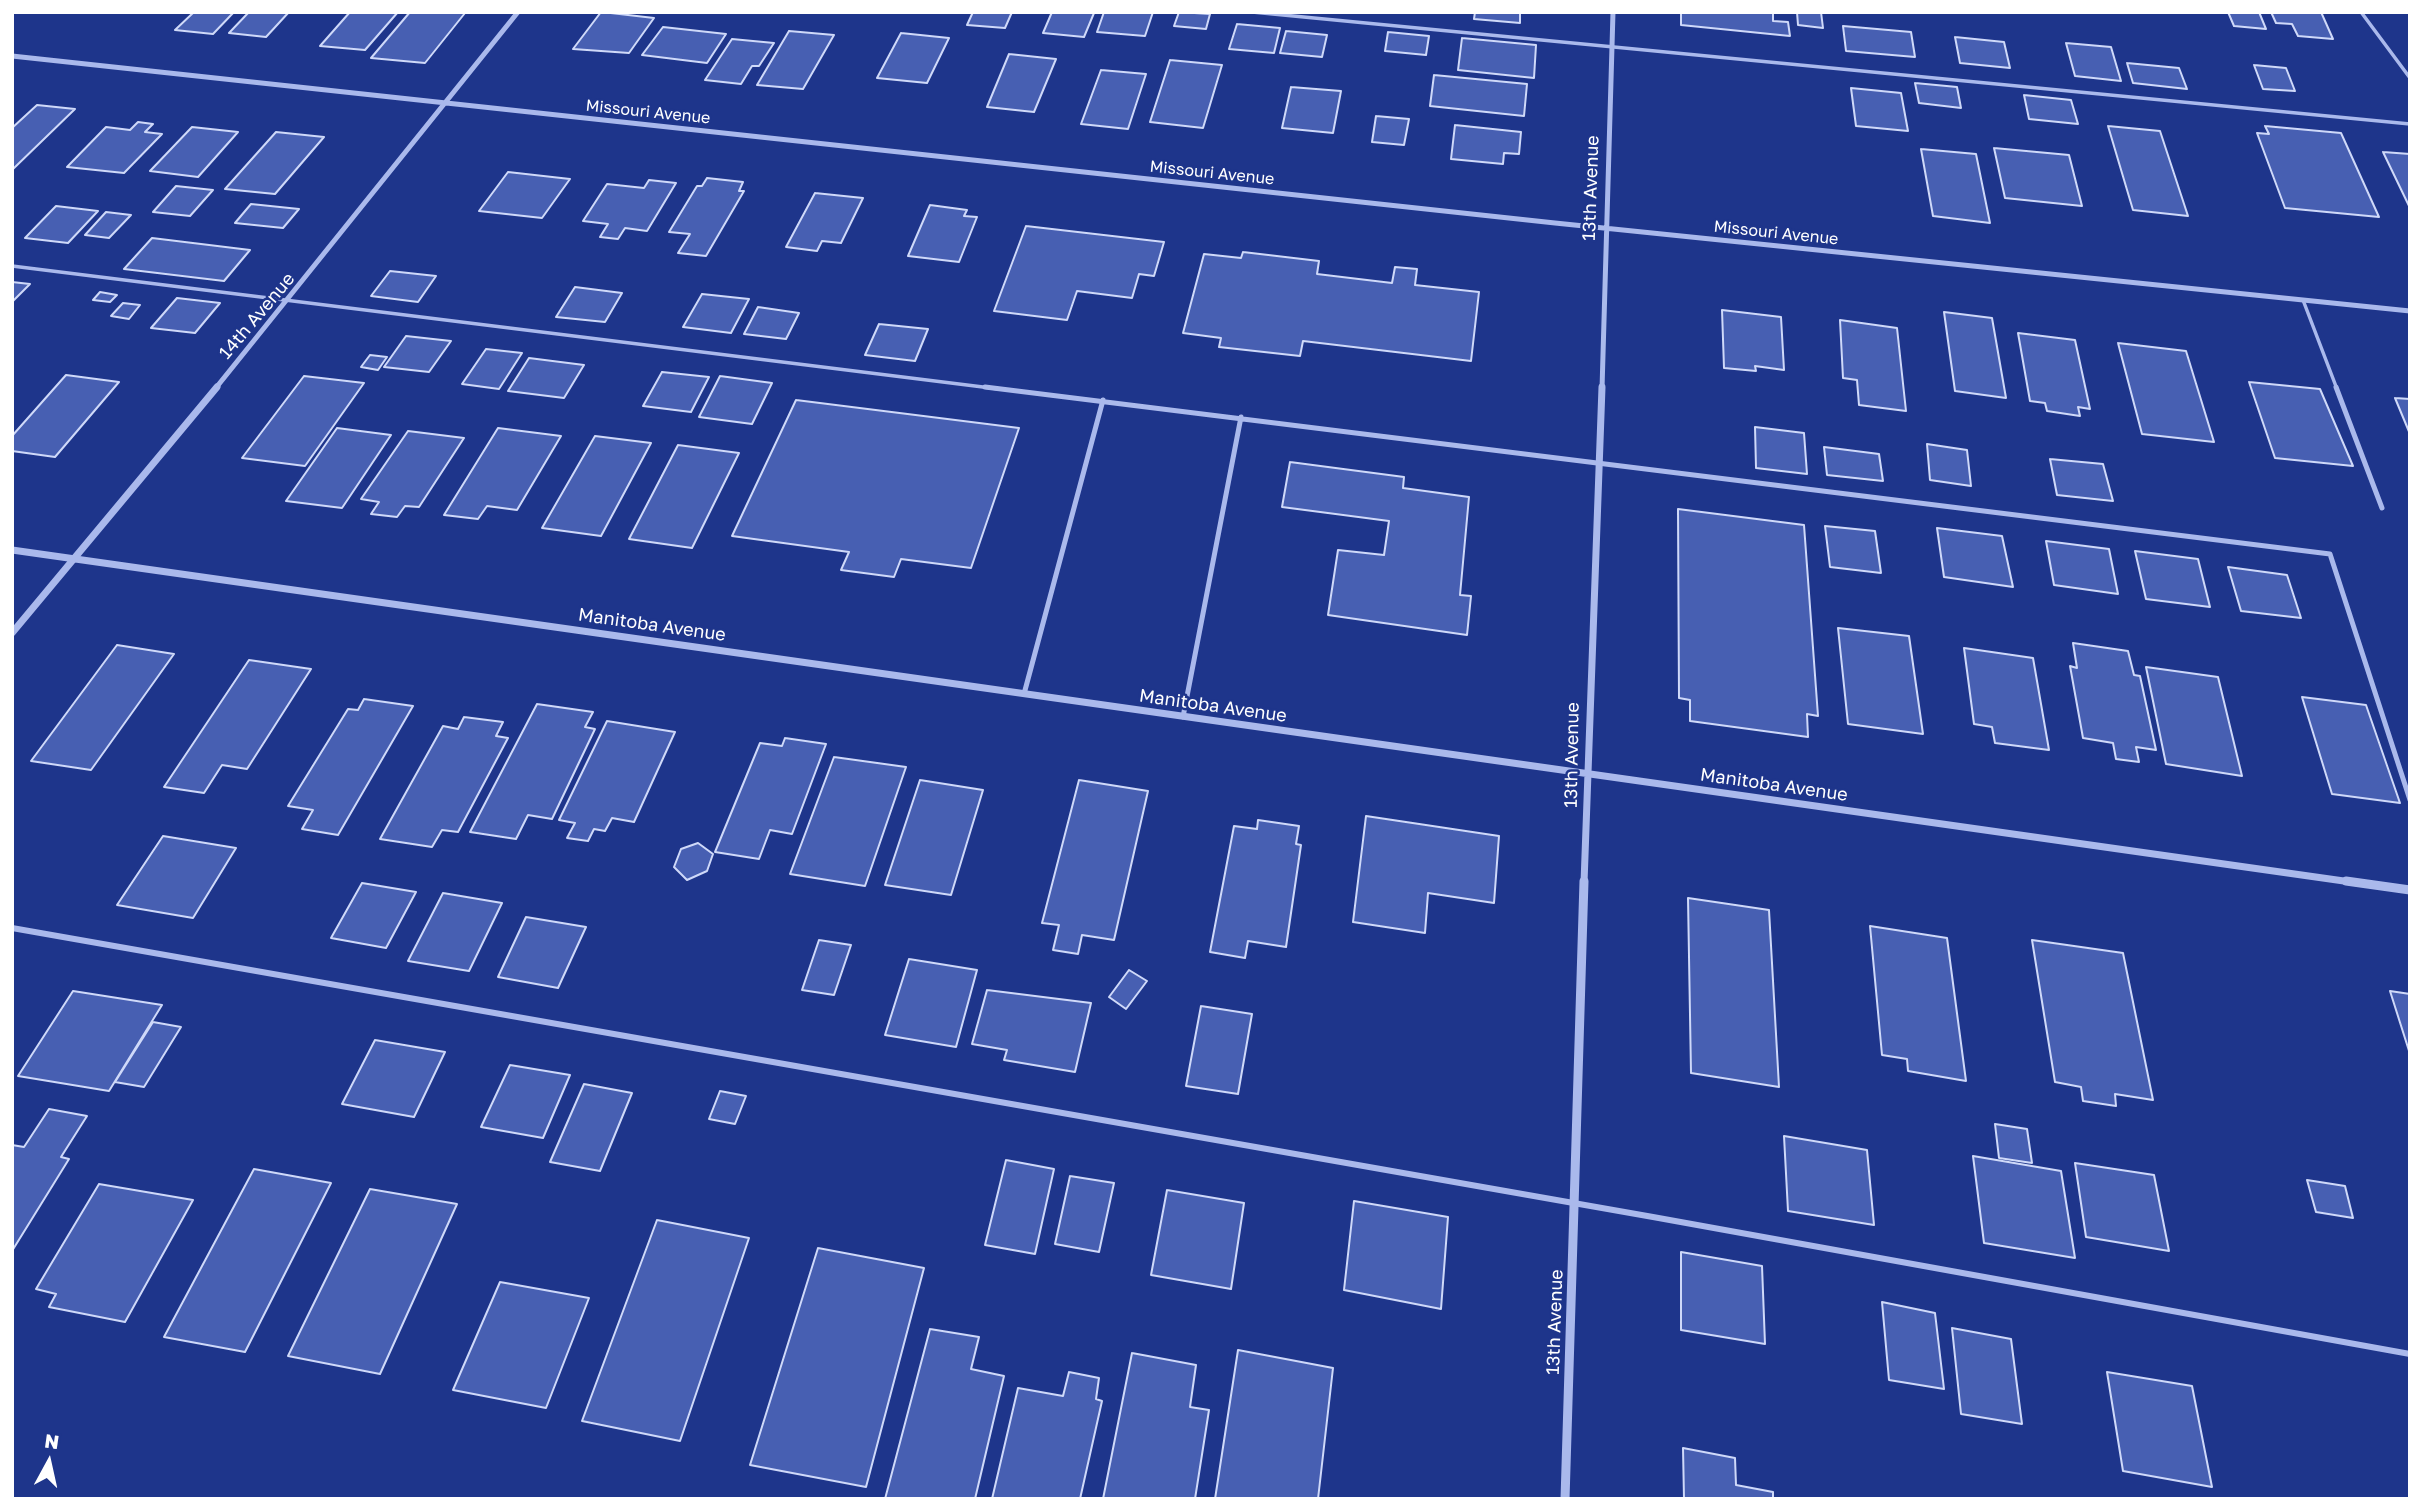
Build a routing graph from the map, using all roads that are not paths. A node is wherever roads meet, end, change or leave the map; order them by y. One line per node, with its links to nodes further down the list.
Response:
1 (518, 12): 8 (street, 14th Avenue)
2 (1252, 12): 5 (lane)
3 (1613, 12): 5 (street, 13th Avenue)
4 (2361, 12): 7 (lane)
5 (1612, 47): 9 (lane); 10 (street, 13th Avenue)
6 (12, 56): 8 (street, Missouri Avenue)
7 (2410, 78)
8 (448, 103): 10 (street, Missouri Avenue); 12 (street, 14th Avenue)
9 (2410, 124)
10 (1607, 228): 13 (street, Missouri Avenue); 17 (street, 13th Avenue)
11 (12, 266): 12 (lane)
12 (290, 299): 15 (lane); 20 (street, 14th Avenue)
13 (2304, 300): 14 (street, Missouri Avenue); 18 (lane)
14 (2410, 312)
15 (1103, 400): 16 (lane); 22 (lane)
16 (1241, 418): 17 (lane); 23 (lane)
17 (1601, 462): 24 (street, 13th Avenue); 25 (lane)
18 (2382, 508)
19 (12, 550): 20 (street, Manitoba Avenue)
20 (73, 559): 21 (street, 14th Avenue); 22 (street, Manitoba Avenue)
21 (12, 634)
22 (1024, 694): 23 (street, Manitoba Avenue)
23 (1183, 718): 24 (street, Manitoba Avenue)
24 (1589, 775): 26 (street, Manitoba Avenue); 28 (street, 13th Avenue)
25 (2410, 800)
26 (2410, 890)
27 (12, 928): 28 (lane)
28 (1575, 1203): 29 (lane); 30 (street, 13th Avenue)
29 (2410, 1354)
30 (1564, 1499)

